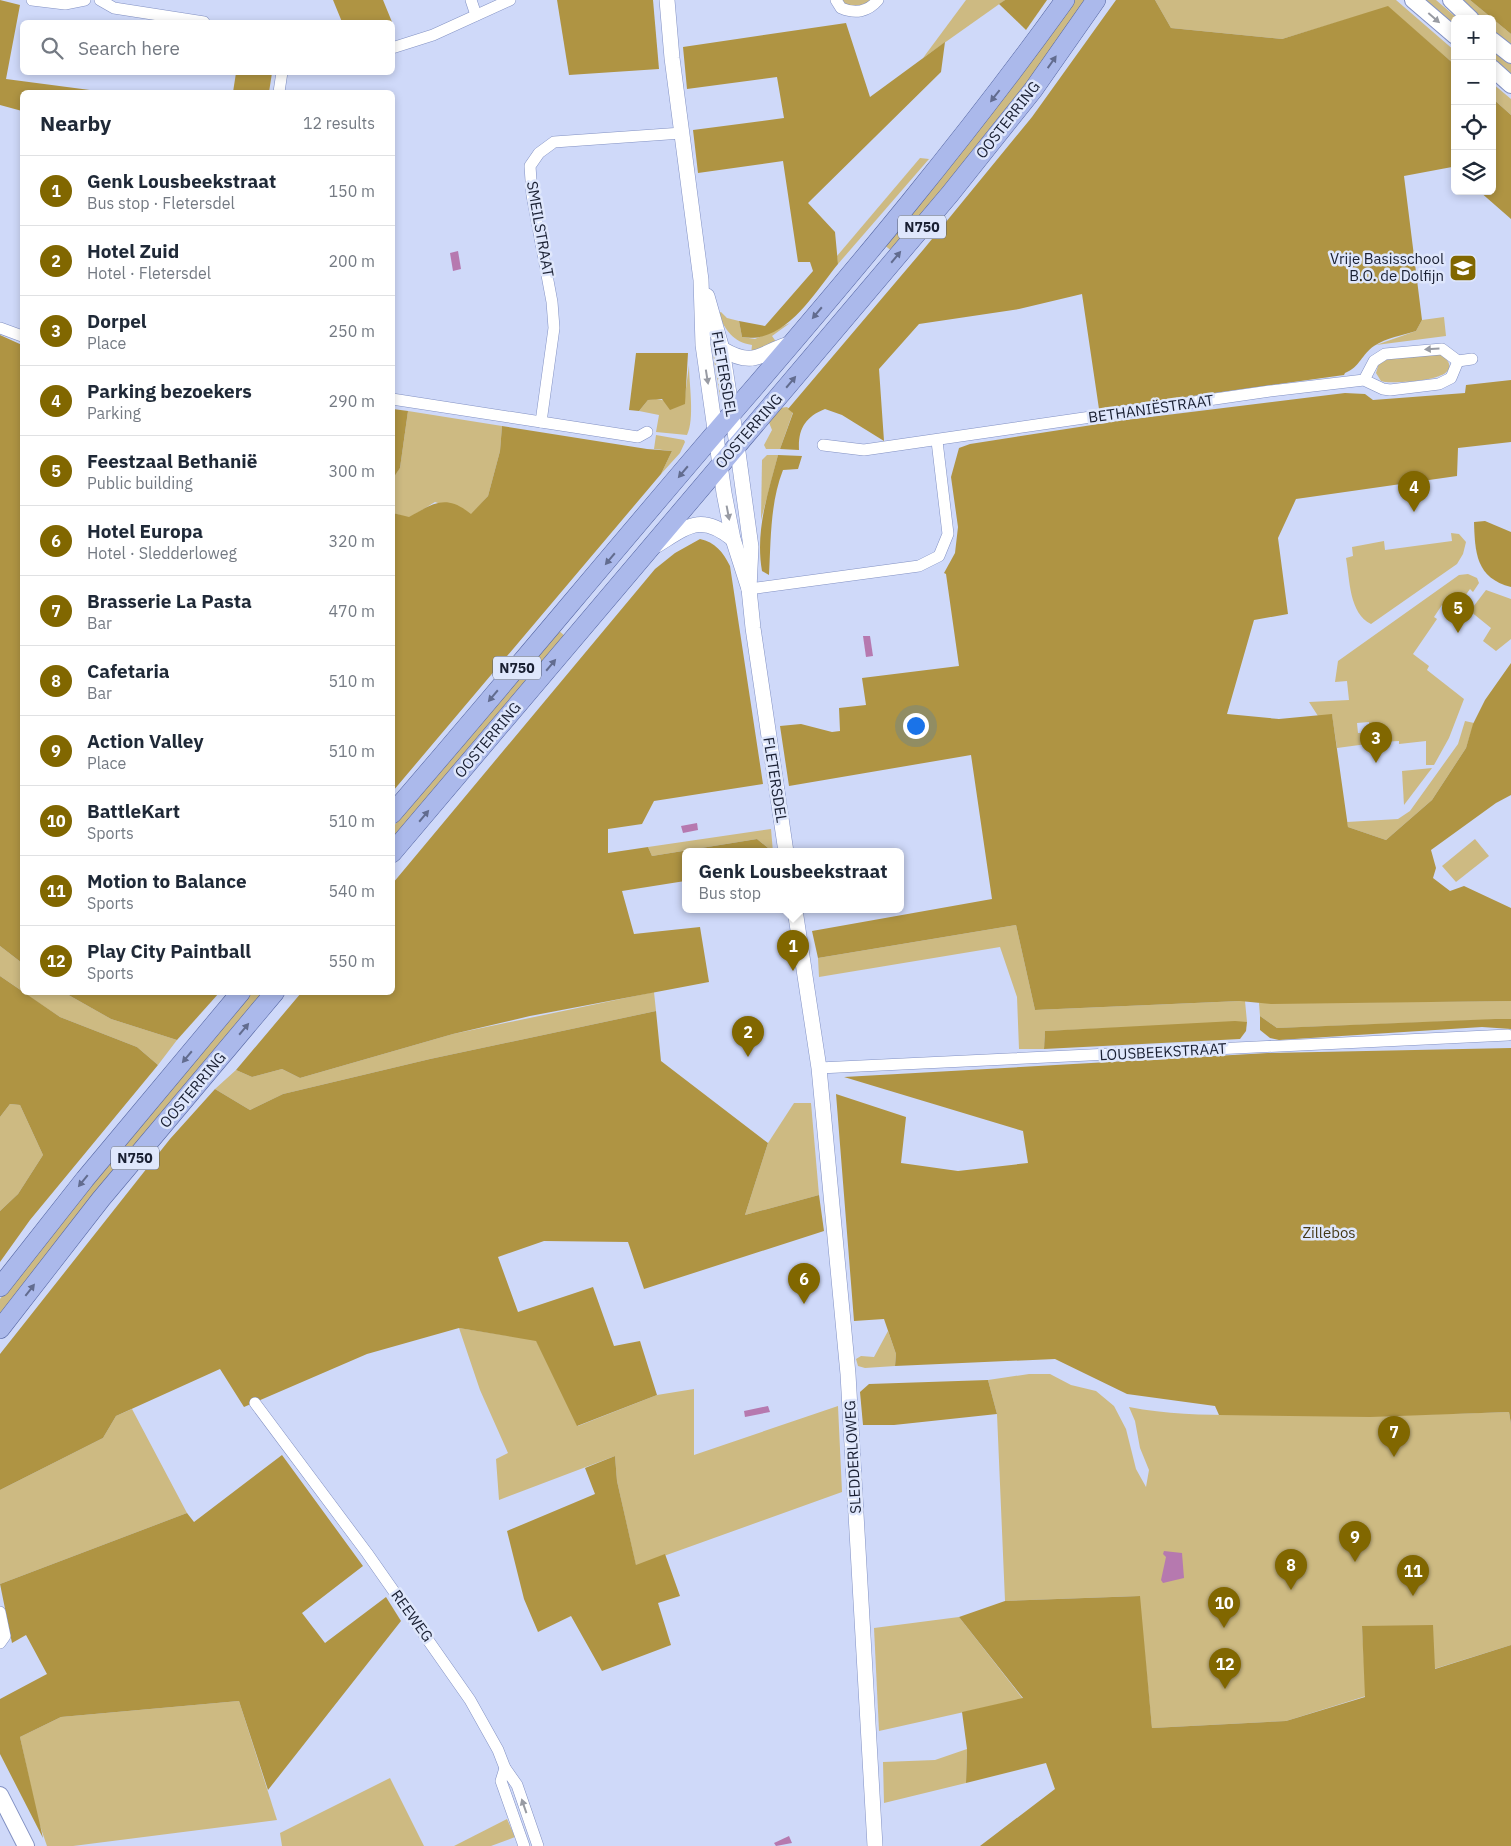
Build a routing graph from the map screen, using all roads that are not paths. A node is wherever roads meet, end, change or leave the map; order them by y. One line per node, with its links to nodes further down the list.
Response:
1 (32, 0): 2 (street)
2 (85, 0)
3 (100, 0): 15 (street)
4 (471, 0): 13 (street)
5 (510, 0): 13 (street)
6 (667, 0): 24 (street, FLETERSDEL)
7 (836, 0): 8 (street)
8 (878, 0)
9 (1065, 0): 28 (main road, OOSTERRING / N750, one-way to 28)
10 (1096, 0): 39 (main road, OOSTERRING / N750, one-way to 10)
11 (1413, 0): 16 (main road, one-way to 16)
12 (1451, 0): 14 (main road)
13 (476, 15): 18 (street)
14 (1466, 15)
15 (191, 20)
16 (1451, 33)
17 (1496, 43): 19 (main road)
18 (395, 47)
19 (1511, 56)
20 (1496, 72): 22 (main road)
21 (282, 75): 23 (street)
22 (1511, 85)
23 (279, 90)
24 (682, 132): 25 (street, FLETERSDEL); 35 (street, SMEILSTRAAT)
25 (701, 280): 29 (street, FLETERSDEL); 37 (street, FLETERSDEL, one-way to 37)
26 (0, 328): 27 (street)
27 (20, 335)
28 (792, 343): 29 (street); 34 (main road, OOSTERRING / N750)
29 (722, 349): 34 (street, FLETERSDEL)
30 (1472, 359): 31 (street)
31 (1458, 361): 32 (street, BETHANIËSTRAAT); 32 (street, one-way to 32)
32 (1364, 380): 38 (street, BETHANIËSTRAAT)
33 (395, 399): 35 (street)
34 (732, 414): 37 (main road, OOSTERRING / N750); 39 (street, FLETERSDEL)
35 (541, 422): 36 (street)
36 (647, 432)
37 (715, 435): 41 (street, FLETERSDEL); 45 (main road, OOSTERRING / N750, one-way to 45)
38 (937, 441): 40 (street, BETHANIËSTRAAT); 44 (street)
39 (737, 445): 41 (main road, OOSTERRING / N750); 44 (street, FLETERSDEL)
40 (823, 445)
41 (720, 464): 42 (street, FLETERSDEL, one-way to 42); 43 (main road, OOSTERRING / N750)
42 (733, 539): 43 (street); 44 (street, FLETERSDEL)
43 (649, 550): 47 (main road, OOSTERRING / N750, one-way to 43)
44 (749, 589): 46 (street, FLETERSDEL)
45 (395, 810)
46 (785, 848)
47 (395, 849)
48 (795, 913): 52 (street)
49 (238, 995): 53 (main road, OOSTERRING / N750, one-way to 53)
50 (272, 995): 54 (main road, OOSTERRING / N750, one-way to 50)
51 (1508, 1034): 52 (street, LOUSBEEKSTRAAT)
52 (819, 1068): 63 (street, SLEDDERLOWEG)
53 (0, 1287)
54 (0, 1329)
55 (255, 1403): 58 (street, REEWEG)
56 (0, 1612): 57 (street)
57 (0, 1644)
58 (505, 1768): 61 (street); 62 (street, REEWEG, one-way to 58)
59 (0, 1796): 60 (main road)
60 (26, 1846)
61 (524, 1846)
62 (538, 1846)
63 (875, 1846)

